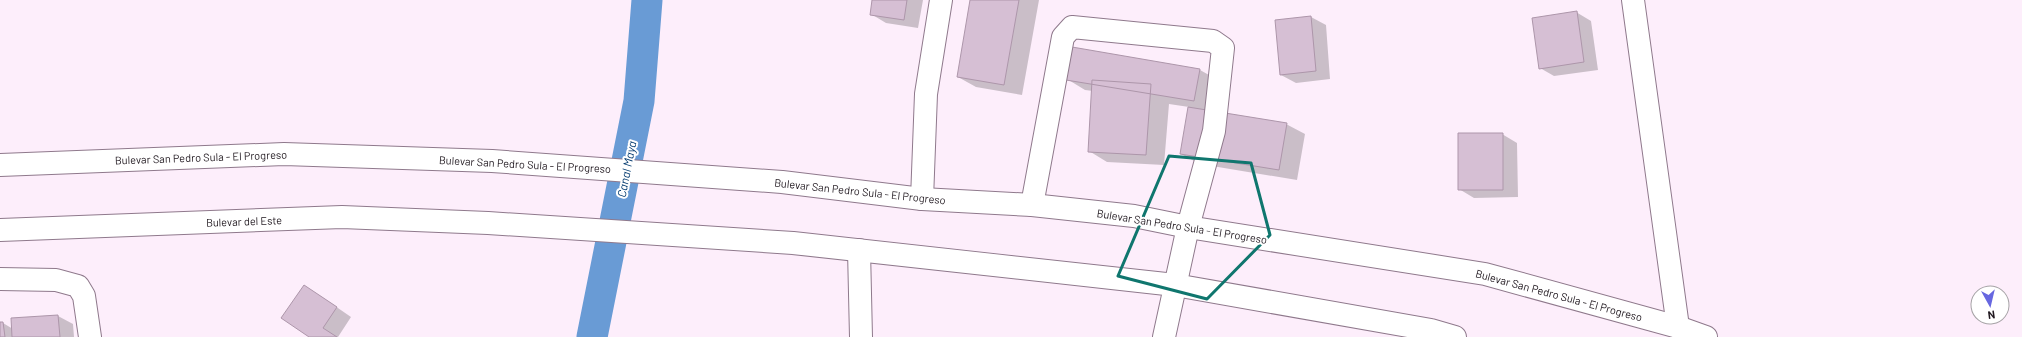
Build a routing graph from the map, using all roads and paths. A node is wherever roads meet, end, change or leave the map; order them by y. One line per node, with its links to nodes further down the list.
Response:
1 (941, 0): 4 (main road)
2 (1633, 0): 11 (main road)
3 (0, 165): 4 (main road, Bulevar San Pedro Sula - El Progreso)
4 (922, 199): 5 (main road, Bulevar San Pedro Sula - El Progreso)
5 (1032, 205): 6 (main road, Bulevar San Pedro Sula - El Progreso); 6 (main road)
6 (1188, 227): 10 (main road); 11 (main road, Bulevar San Pedro Sula - El Progreso)
7 (0, 230): 8 (main road, Bulevar del Este)
8 (859, 250): 10 (main road); 13 (main road)
9 (0, 279): 12 (main road)
10 (1174, 285): 14 (main road); 15 (main road)
11 (1678, 327): 16 (main road, Bulevar San Pedro Sula - El Progreso)
12 (90, 337)
13 (861, 337)
14 (1164, 337)
15 (1455, 337)
16 (1706, 337)

